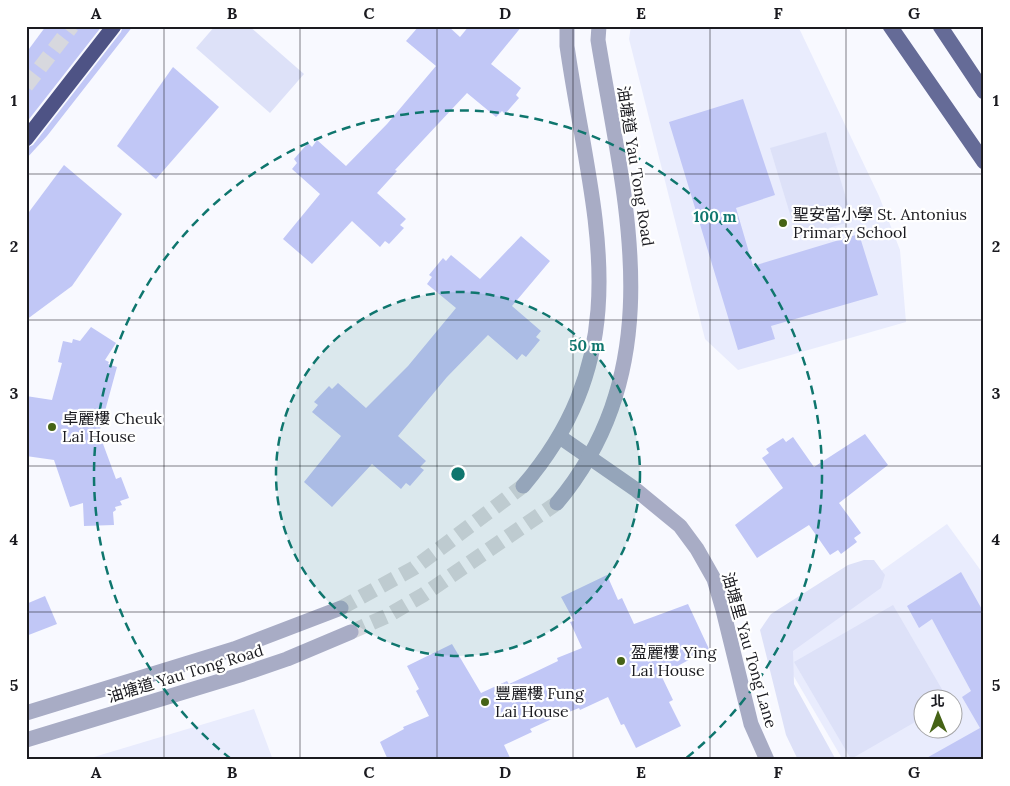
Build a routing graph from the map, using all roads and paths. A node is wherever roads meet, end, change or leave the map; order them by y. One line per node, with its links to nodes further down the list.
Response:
1 (114, 26): 7 (highway)
2 (567, 26): 9 (street)
3 (599, 26): 10 (street, 油塘道 Yau Tong Road)
4 (890, 26): 8 (main road)
5 (940, 26): 6 (main road)
6 (984, 92)
7 (26, 139)
8 (984, 162)
9 (560, 437): 10 (street, 油塘里 Yau Tong Lane); 11 (street)
10 (590, 457): 12 (street, 油塘道 Yau Tong Road); 17 (street, 油塘里 Yau Tong Lane)
11 (523, 486)
12 (557, 504)
13 (340, 608): 15 (street, 油塘道 Yau Tong Road)
14 (351, 632): 16 (street, 油塘道 Yau Tong Road)
15 (26, 713)
16 (26, 740)
17 (767, 760)

